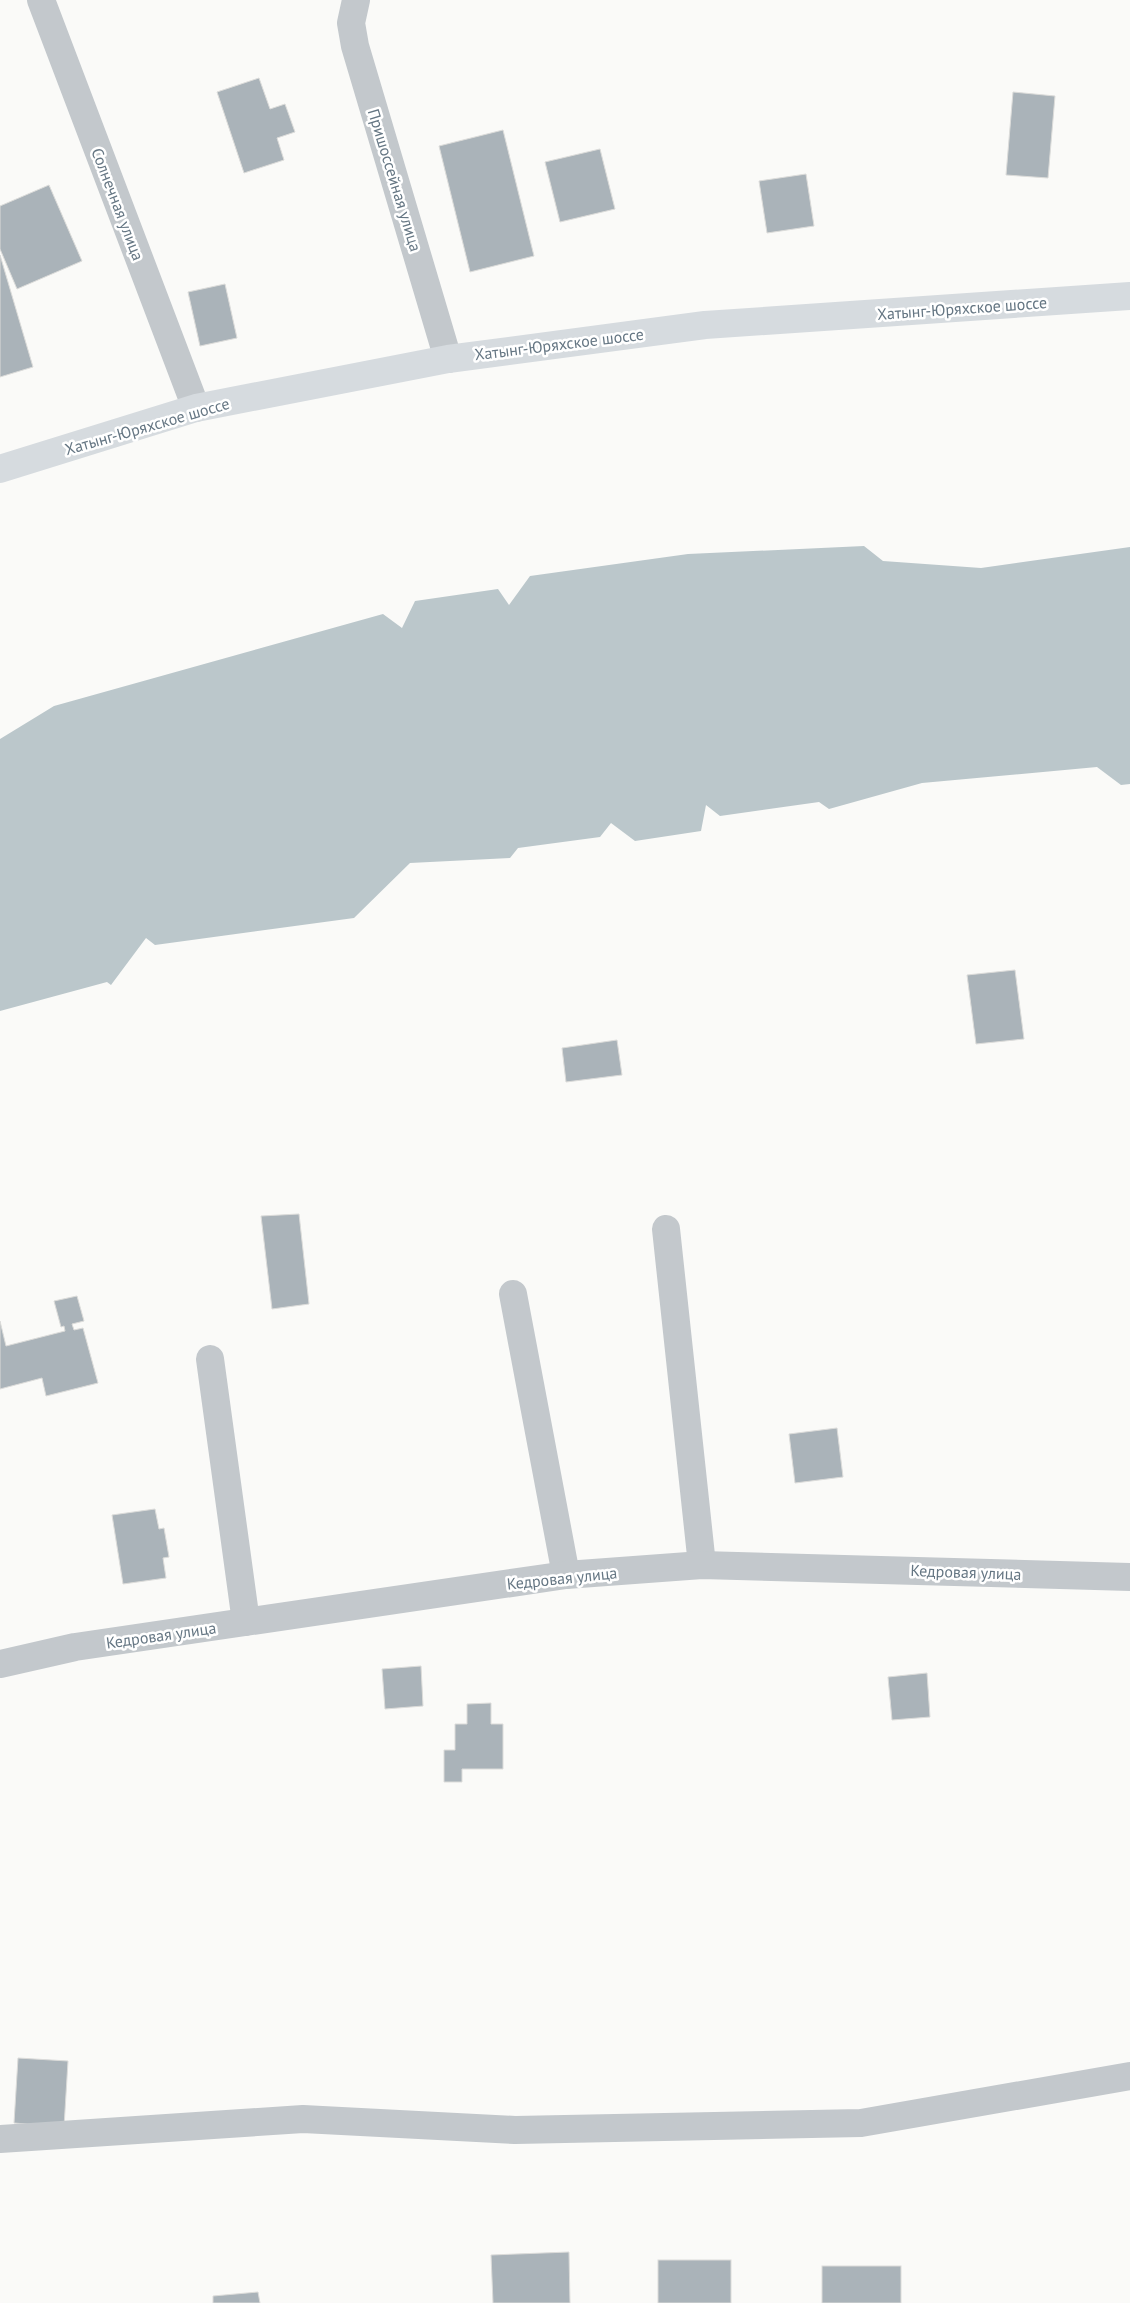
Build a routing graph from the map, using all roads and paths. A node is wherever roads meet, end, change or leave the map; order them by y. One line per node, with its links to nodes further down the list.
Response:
1 (41, 0): 5 (street, Солнечная улица)
2 (356, 0): 4 (street, Пришоссейная улица)
3 (1130, 296): 4 (main road, Хатынг-Юряхское шоссе)
4 (448, 358): 5 (main road, Хатынг-Юряхское шоссе)
5 (196, 408): 6 (main road, Хатынг-Юряхское шоссе)
6 (0, 469)
7 (666, 1229): 10 (street)
8 (514, 1294): 11 (street)
9 (210, 1359): 13 (street)
10 (702, 1565): 11 (street, Кедровая улица); 12 (street, Кедровая улица)
11 (566, 1575): 13 (street, Кедровая улица)
12 (1130, 1577)
13 (246, 1622): 14 (street, Кедровая улица)
14 (0, 1664)
15 (1130, 2076): 16 (street)
16 (0, 2139)

